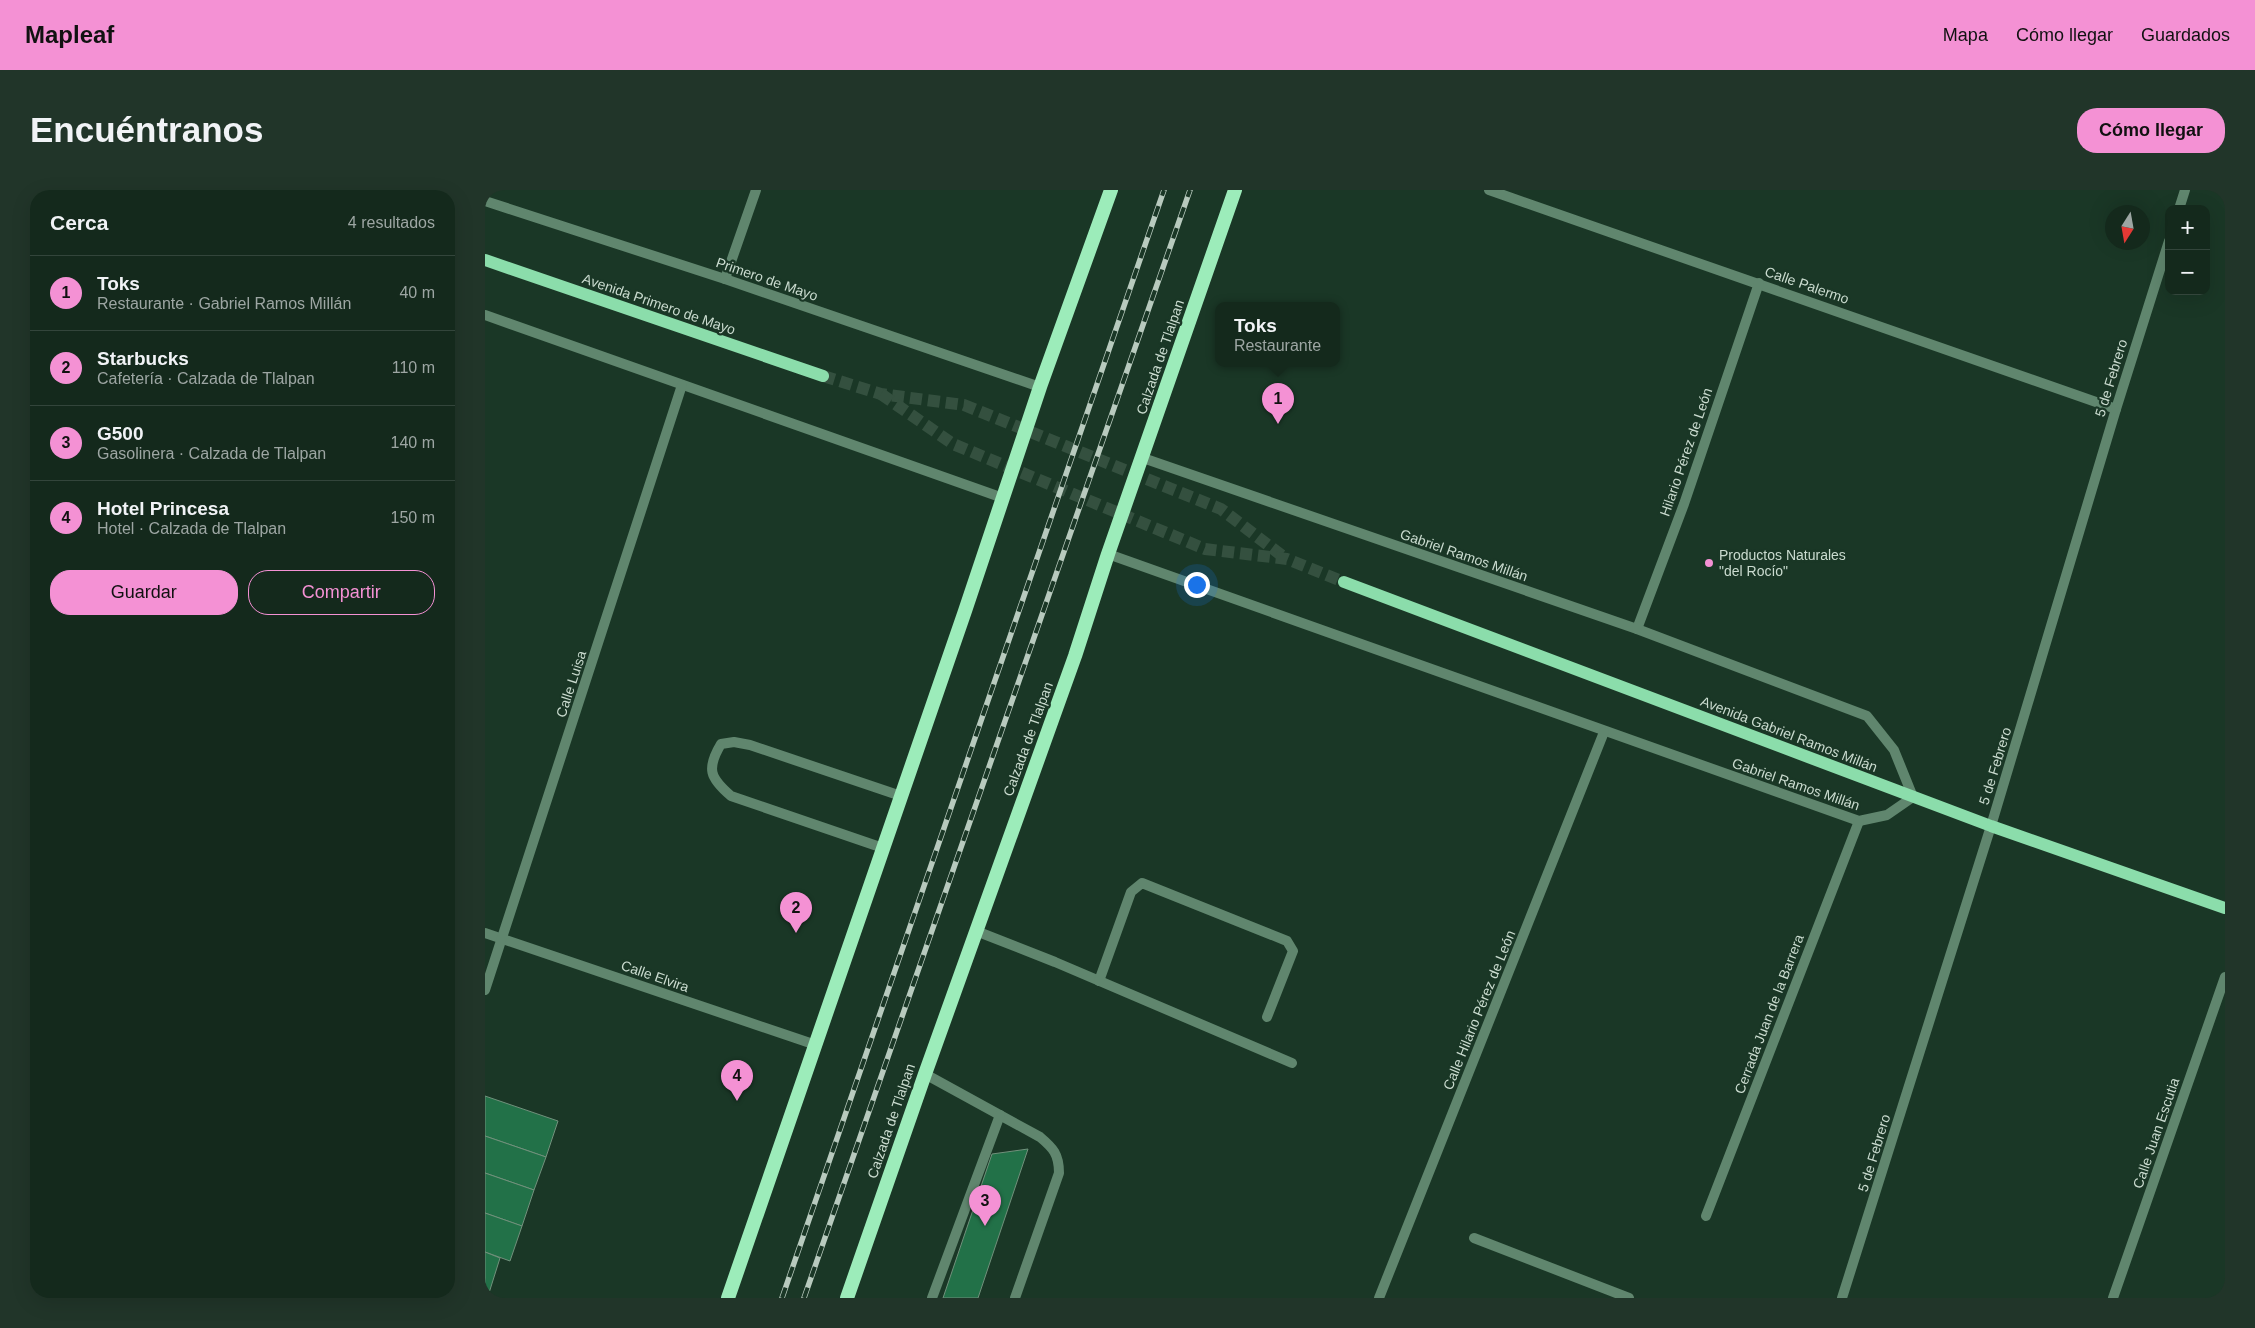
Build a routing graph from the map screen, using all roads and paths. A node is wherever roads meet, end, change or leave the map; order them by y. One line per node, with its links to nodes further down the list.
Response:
1 (757, 190): 10 (street)
2 (1111, 190): 15 (highway)
3 (1235, 190): 17 (highway, Calzada de Tlalpan)
4 (1489, 190): 11 (street, Calle Palermo)
5 (2185, 190): 7 (street)
6 (485, 201): 10 (street, Primero de Mayo)
7 (2180, 205)
8 (2166, 250): 16 (street, 5 de Febrero)
9 (485, 260): 13 (main road, Avenida Primero de Mayo)
10 (725, 279): 15 (street, Primero de Mayo)
11 (1759, 283): 16 (street, Calle Palermo); 21 (street, Hilario Pérez de León)
12 (485, 315): 14 (street)
13 (823, 376)
14 (681, 385): 18 (street); 31 (street, Calle Luisa)
15 (1040, 387): 18 (highway)
16 (2116, 409): 26 (street, 5 de Febrero)
17 (1143, 458): 19 (highway, Calzada de Tlalpan); 21 (street, Gabriel Ramos Millán)
18 (1003, 498): 23 (highway)
19 (1108, 554): 22 (street, Gabriel Ramos Millán); 29 (highway, Calzada de Tlalpan)
20 (1344, 582): 24 (main road, Avenida Gabriel Ramos Millán)
21 (1637, 629): 24 (street, Gabriel Ramos Millán)
22 (1604, 732): 25 (street, Gabriel Ramos Millán); 46 (street, Calle Hilario Pérez de León)
23 (901, 796): 27 (highway); 27 (street)
24 (1913, 797): 25 (street, Gabriel Ramos Millán); 26 (main road, Avenida Gabriel Ramos Millán)
25 (1859, 821): 40 (street, Cerrada Juan de la Barrera)
26 (1991, 826): 28 (main road, Avenida Gabriel Ramos Millán); 48 (street, 5 de Febrero)
27 (883, 848): 36 (highway)
28 (2225, 908)
29 (976, 931): 33 (street); 38 (highway, Calzada de Tlalpan)
30 (485, 933): 31 (street, Calle Elvira)
31 (503, 939): 34 (street, Calle Luisa); 36 (street, Calle Elvira)
32 (2225, 977): 49 (street, Calle Juan Escutia)
33 (1099, 981): 35 (street); 37 (street)
34 (485, 990)
35 (1267, 1017)
36 (816, 1045): 42 (highway)
37 (1292, 1063)
38 (925, 1074): 39 (street); 43 (highway, Calzada de Tlalpan)
39 (1000, 1115): 44 (street); 45 (street)
40 (1706, 1216)
41 (1474, 1238): 47 (street)
42 (728, 1298)
43 (847, 1298)
44 (932, 1298)
45 (1015, 1298)
46 (1379, 1298)
47 (1629, 1298)
48 (1843, 1298)
49 (2113, 1298)

